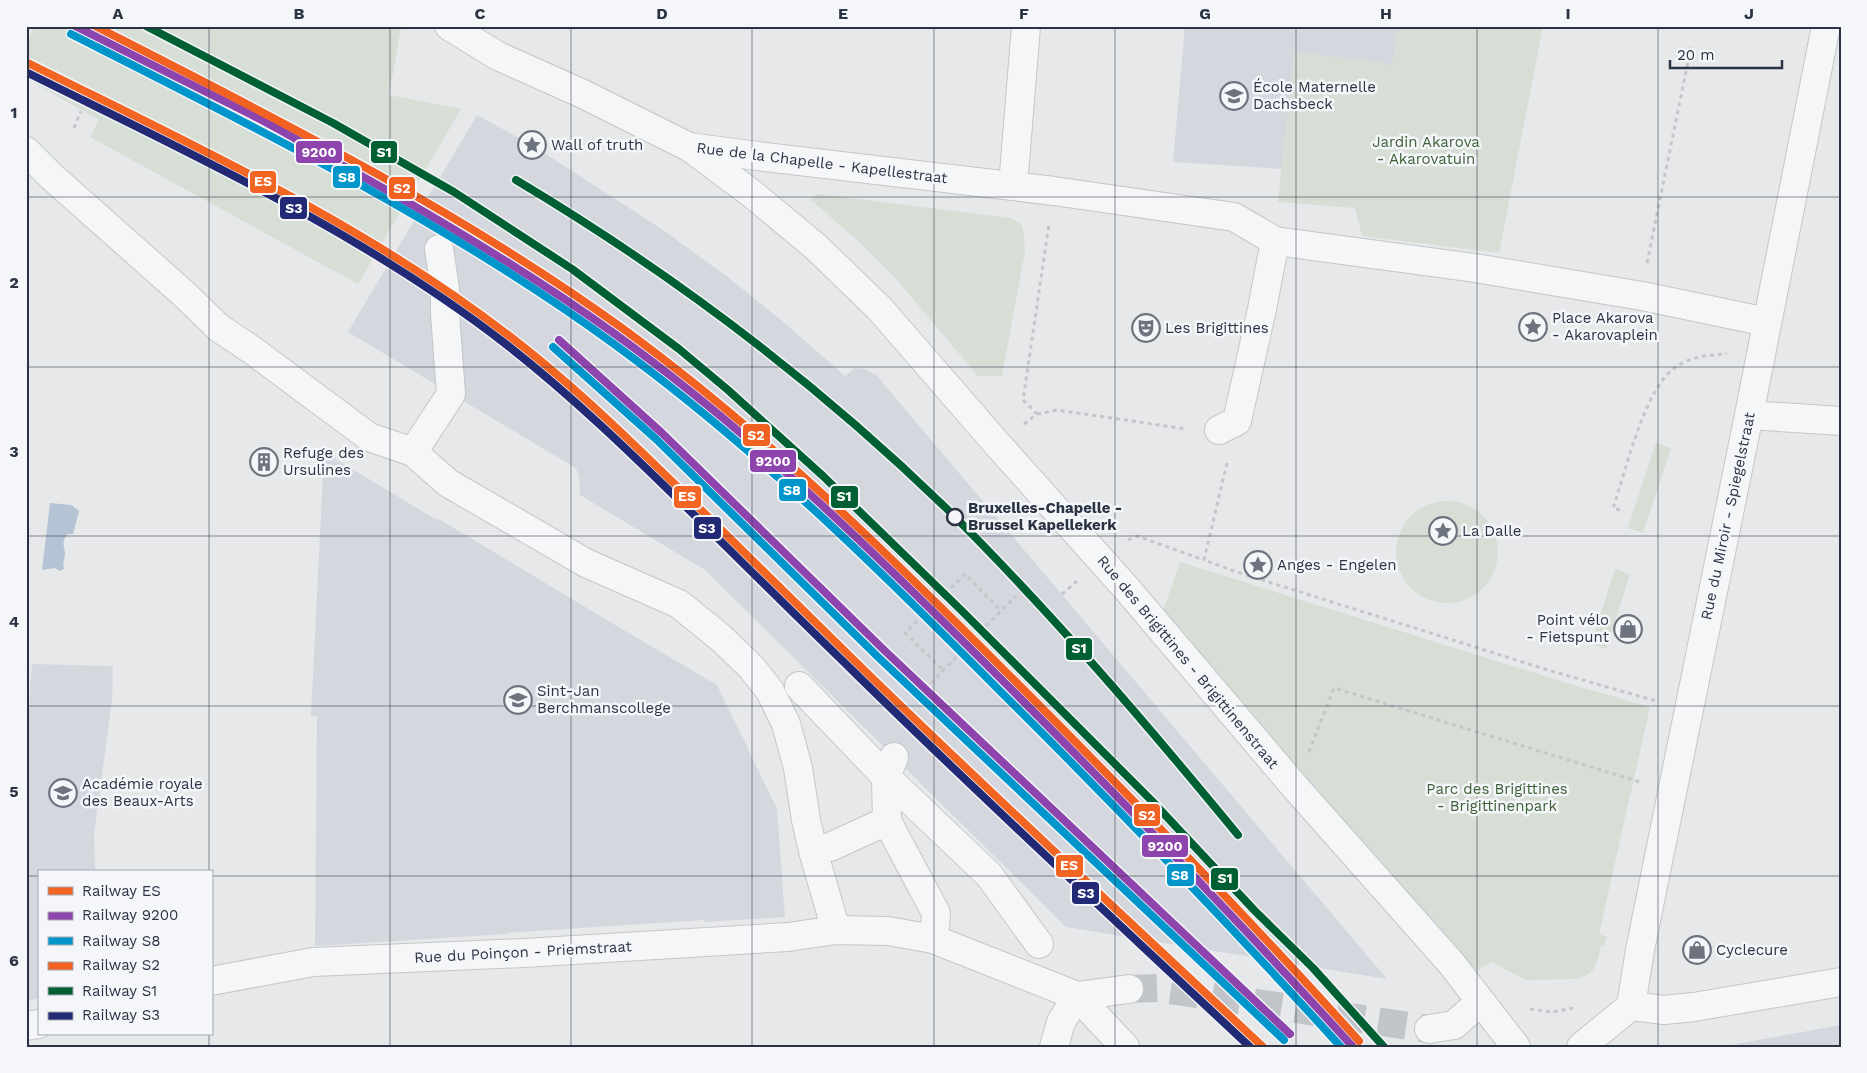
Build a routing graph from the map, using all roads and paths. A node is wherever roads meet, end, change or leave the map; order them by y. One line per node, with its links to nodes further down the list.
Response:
1 (449, 26): 7 (street, Rue de la Chapelle - Kapellestraat)
2 (1026, 26): 9 (street)
3 (1826, 26): 14 (street, Rue du Miroir - Spiegelstraat)
4 (1691, 47): 13 (path)
5 (81, 110): 6 (path)
6 (74, 128)
7 (689, 146): 9 (street, Rue de la Chapelle - Kapellestraat); 20 (street, Rue des Brigittines - Brigittinenstraat)
8 (26, 152): 21 (street)
9 (1013, 186): 10 (street, Rue de la Chapelle - Kapellestraat)
10 (1054, 191): 11 (street, Rue de la Chapelle - Kapellestraat); 16 (path)
11 (1275, 241): 13 (street); 19 (street)
12 (439, 249): 21 (street)
13 (1642, 296): 14 (street)
14 (1767, 322): 15 (street, Rue du Miroir - Spiegelstraat)
15 (1760, 359): 17 (street, Rue du Miroir - Spiegelstraat); 22 (path)
16 (1037, 414): 19 (path); 20 (path)
17 (1749, 415): 18 (street); 48 (street, Rue du Miroir - Spiegelstraat)
18 (1841, 421)
19 (1228, 426): 24 (path)
20 (998, 445): 37 (street, Rue des Brigittines - Brigittinenstraat)
21 (413, 452): 41 (street)
22 (1620, 510)
23 (1129, 539): 24 (path)
24 (1204, 560): 34 (path)
25 (951, 588): 27 (path)
26 (1016, 596): 27 (path)
27 (1001, 611): 29 (path)
28 (917, 620): 31 (path)
29 (986, 626)
30 (957, 656): 31 (path)
31 (944, 670): 32 (path)
32 (931, 683)
33 (799, 686): 35 (street)
34 (1662, 703)
35 (890, 767): 38 (street); 42 (street)
36 (1645, 784): 37 (path)
37 (1295, 787): 47 (street, Rue des Brigittines - Brigittinenstraat)
38 (886, 821): 39 (street); 40 (street)
39 (830, 847)
40 (935, 927)
41 (836, 930): 43 (street, Rue du Poinçon - Priemstraat); 46 (street, Rue du Poinçon - Priemstraat)
42 (1039, 944)
43 (212, 981)
44 (1841, 982): 48 (street)
45 (1129, 988): 46 (street)
46 (1077, 996): 52 (street); 53 (street)
47 (1480, 1002): 51 (street); 54 (street, Rue des Brigittines - Brigittinenstraat)
48 (1631, 1006): 55 (street)
49 (1579, 1007): 50 (path)
50 (1526, 1009)
51 (1429, 1029)
52 (1054, 1047)
53 (1125, 1047)
54 (1516, 1047)
55 (1582, 1047)

